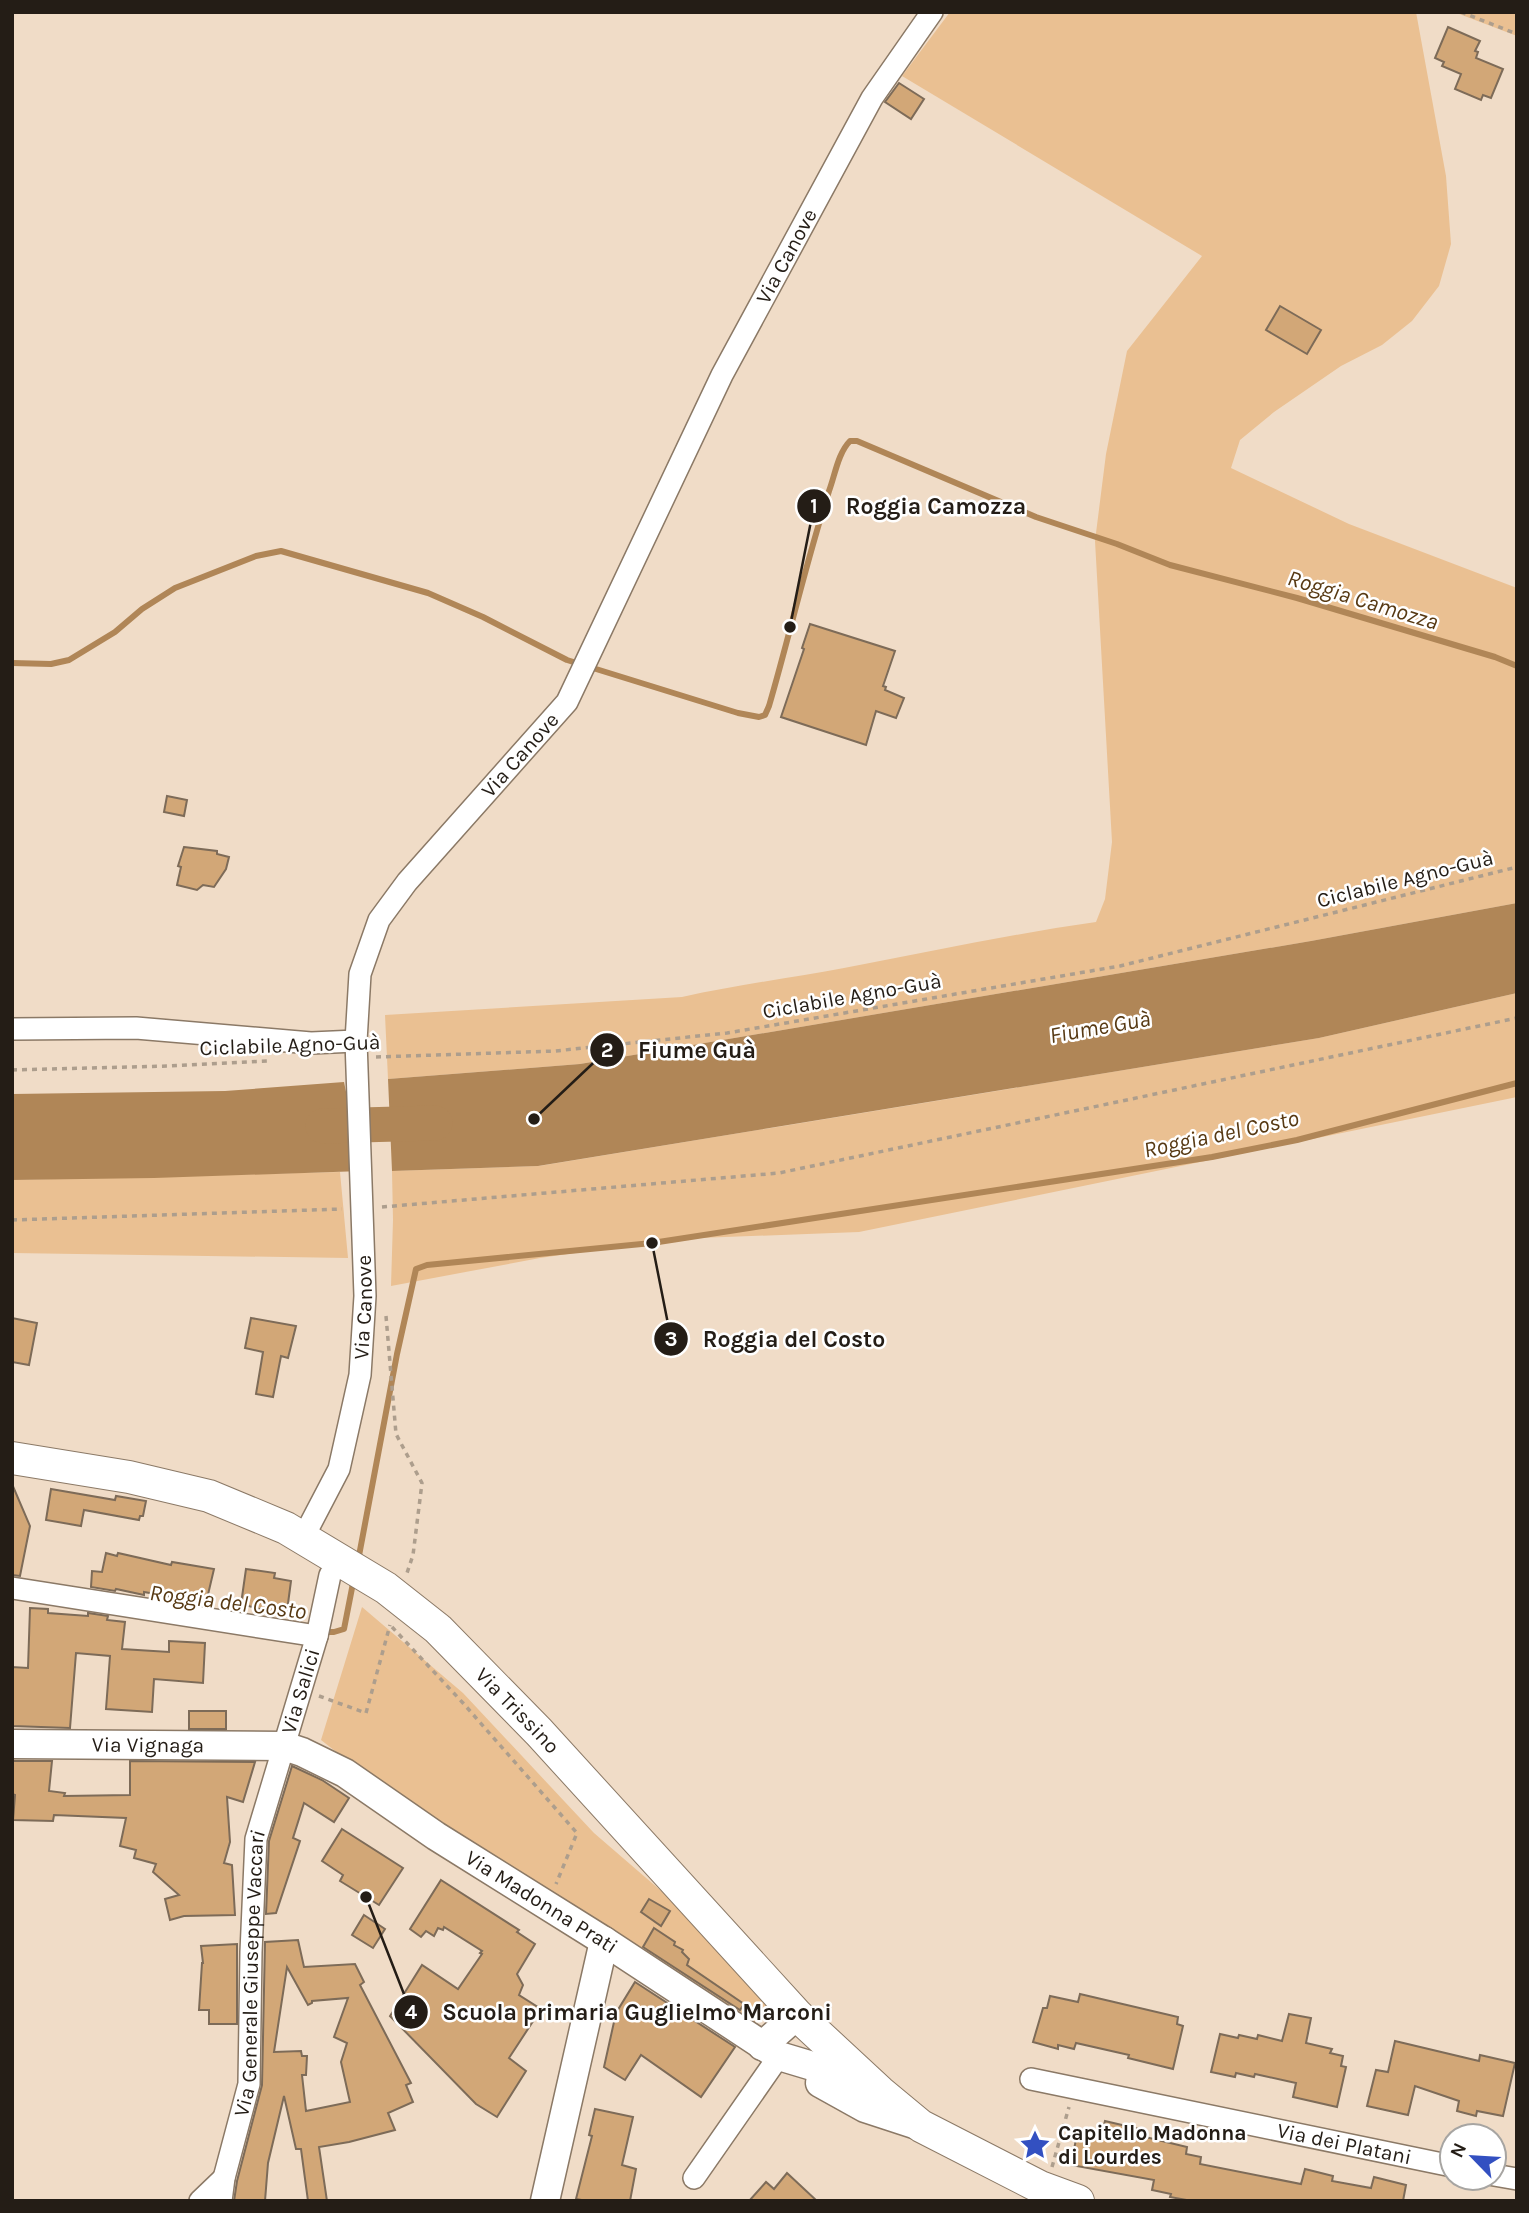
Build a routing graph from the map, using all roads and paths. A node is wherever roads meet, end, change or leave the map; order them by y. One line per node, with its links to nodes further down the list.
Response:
1 (932, 12): 7 (street, Via Canove)
2 (1461, 12): 3 (path)
3 (1517, 34)
4 (1517, 867): 7 (path, Ciclabile Agno-Guà)
5 (1517, 1018): 10 (path)
6 (12, 1029): 7 (street)
7 (356, 1049): 10 (street, Via Canove)
8 (274, 1061): 9 (path, Ciclabile Agno-Guà)
9 (12, 1070)
10 (363, 1209): 11 (path); 14 (street, Via Canove)
11 (12, 1220)
12 (386, 1312): 16 (path)
13 (12, 1458): 14 (main road, Via Trissino)
14 (303, 1538): 26 (main road, Via Trissino)
15 (330, 1575): 20 (street, Via Salici)
16 (405, 1581)
17 (12, 1588): 20 (street)
18 (393, 1616): 19 (path)
19 (390, 1625): 21 (path); 24 (path)
20 (317, 1636): 21 (street, Via Salici)
21 (301, 1689): 23 (street, Via Salici)
22 (12, 1744): 23 (street, Via Vignaga)
23 (284, 1746): 24 (street, Via Madonna Prati); 33 (street, Via Generale Giuseppe Vaccari)
24 (547, 1906): 25 (street, Via Madonna Prati)
25 (604, 1941): 27 (street, Via Madonna Prati); 38 (street)
26 (797, 2015): 27 (street); 30 (main road, Via Trissino)
27 (779, 2055): 30 (street); 31 (street); 34 (street)
28 (1031, 2079): 29 (street, Via dei Platani)
29 (1075, 2088): 32 (street, Via dei Platani); 35 (path)
30 (880, 2092): 31 (main road, Via Trissino)
31 (921, 2126): 35 (main road, Via Trissino)
32 (1438, 2163)
33 (224, 2178): 36 (street); 37 (street, Via Generale Giuseppe Vaccari)
34 (694, 2178)
35 (1040, 2187): 39 (main road, Via Trissino)
36 (200, 2201)
37 (221, 2201)
38 (545, 2201)
39 (1078, 2201)

